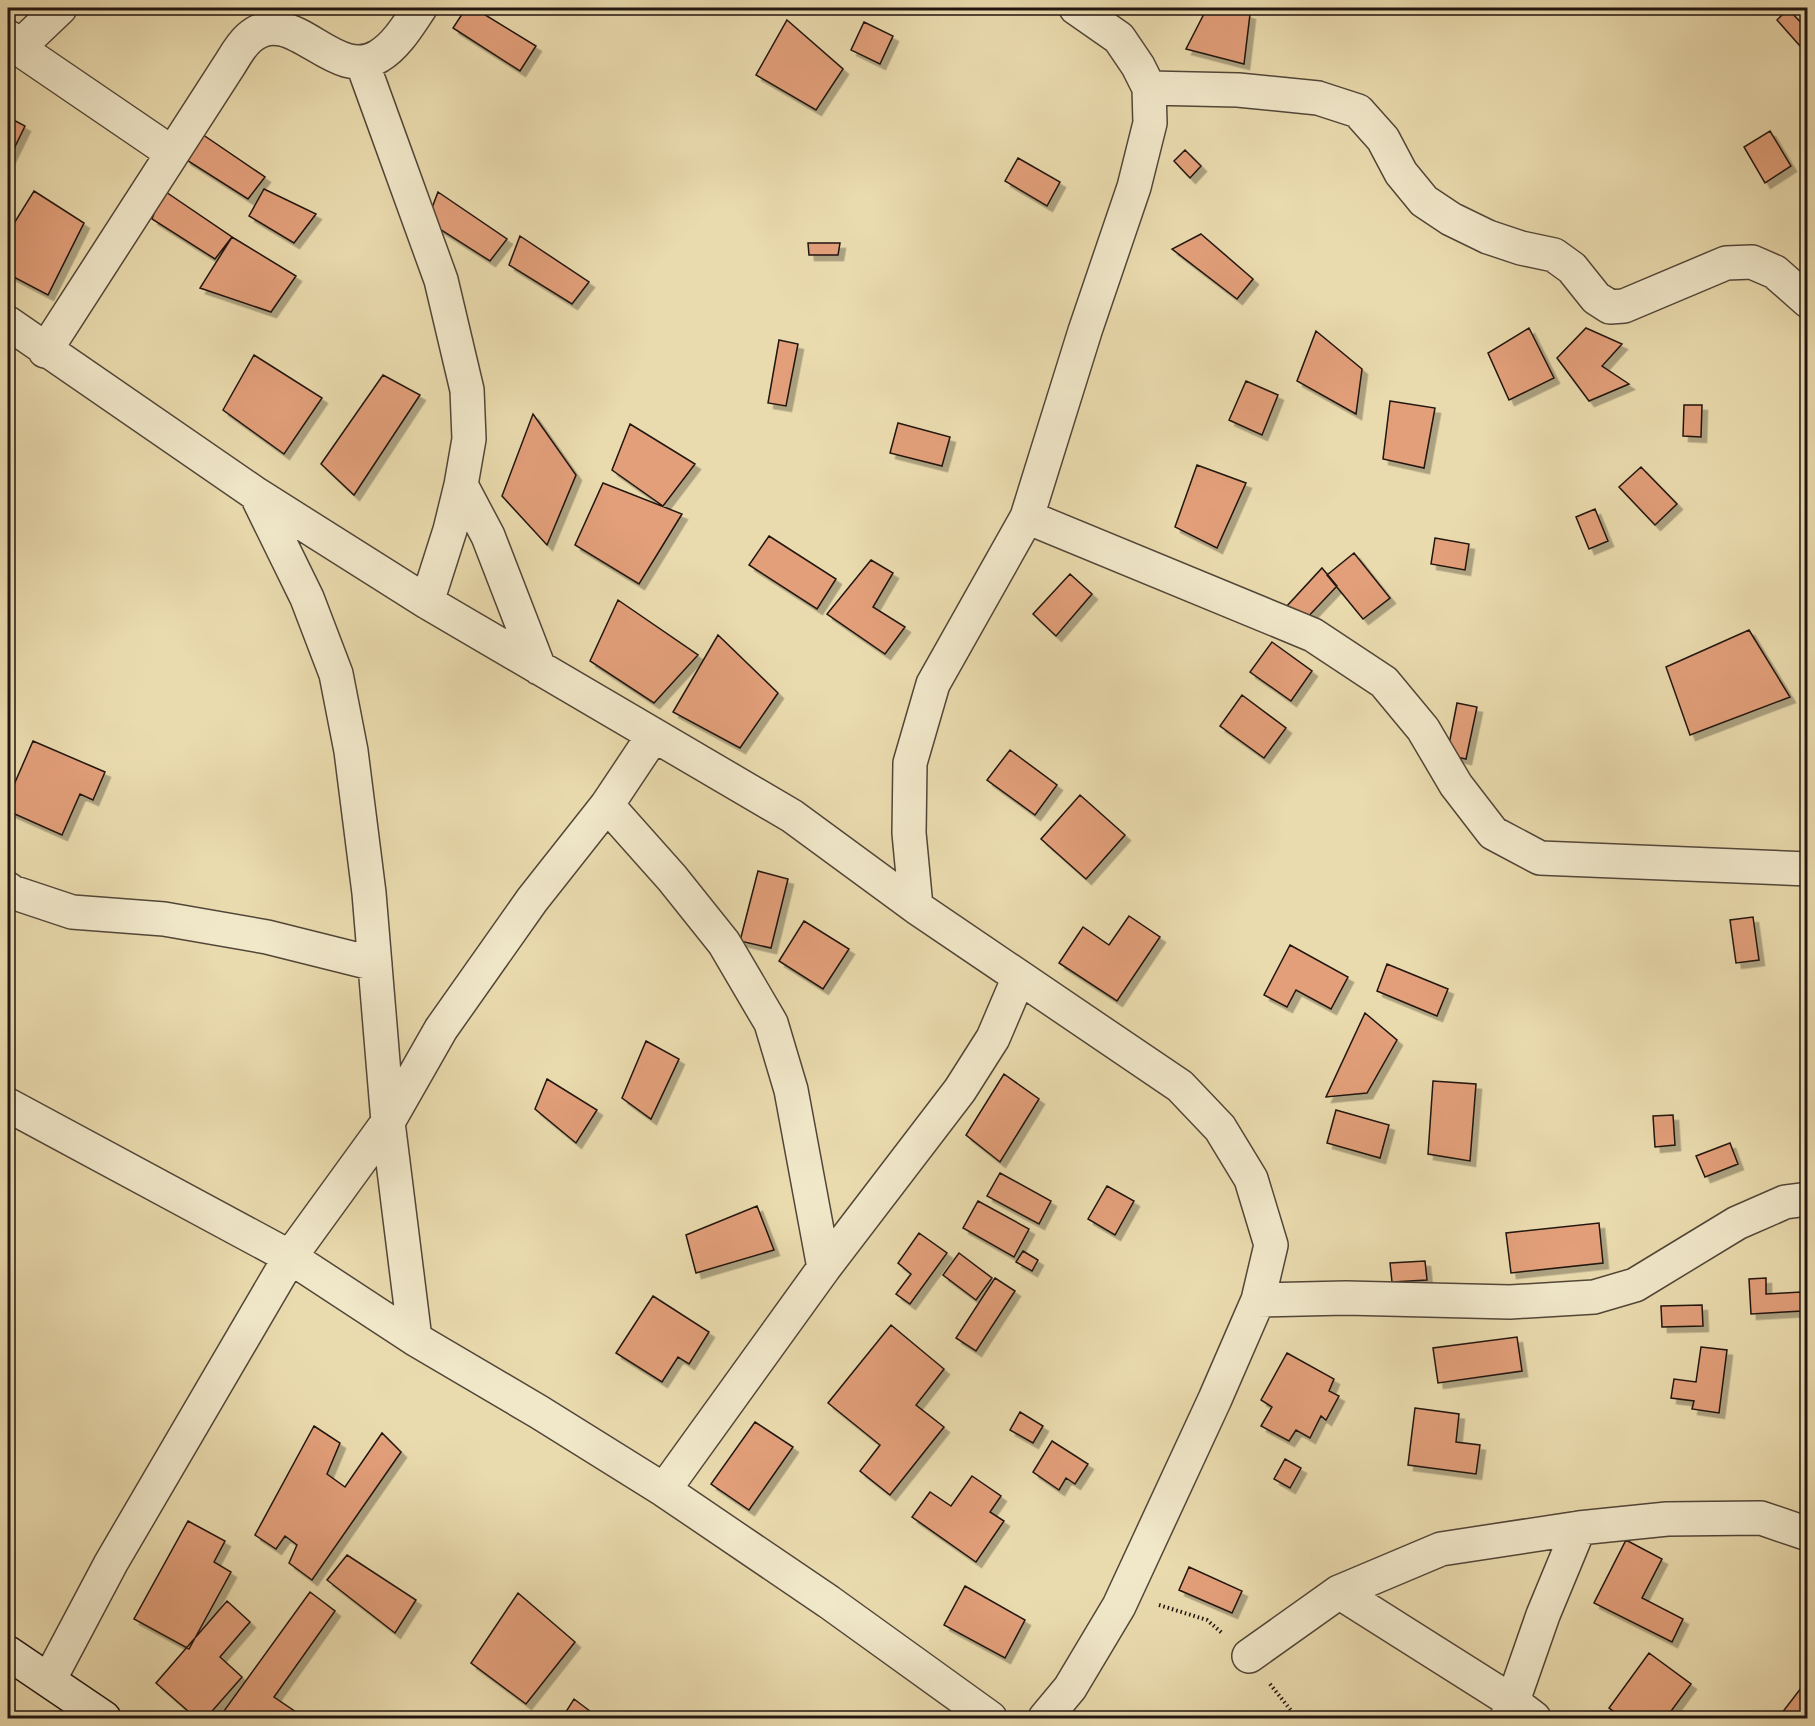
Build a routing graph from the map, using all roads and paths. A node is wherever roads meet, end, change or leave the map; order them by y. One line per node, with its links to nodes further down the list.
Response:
1 (60, 8): 5 (street)
2 (420, 8): 6 (street)
3 (1076, 8): 7 (street)
4 (261, 18): 6 (street); 8 (street)
5 (13, 43): 8 (street)
6 (362, 62): 12 (street)
7 (1149, 88): 9 (street); 14 (street)
8 (172, 153): 11 (street)
9 (1808, 301)
10 (8, 323): 11 (street)
11 (45, 351): 13 (street)
12 (461, 485): 15 (street); 16 (street)
13 (256, 494): 15 (street); 22 (street)
14 (1027, 517): 19 (street); 21 (street)
15 (427, 602): 16 (street)
16 (539, 668): 17 (street)
17 (653, 736): 18 (street); 21 (street)
18 (607, 805): 25 (street); 28 (street)
19 (1808, 869)
20 (8, 889): 22 (street)
21 (916, 907): 23 (street)
22 (375, 964): 25 (street)
23 (1019, 977): 28 (street); 29 (street)
24 (8, 1105): 27 (street)
25 (388, 1122): 27 (street); 30 (street)
26 (1808, 1199): 29 (street)
27 (290, 1257): 30 (street); 37 (street)
28 (824, 1268): 31 (street)
29 (1258, 1300): 41 (street)
30 (415, 1340): 31 (street)
31 (664, 1490): 40 (street)
32 (1579, 1528): 33 (street); 34 (street); 38 (street)
33 (1808, 1534)
34 (1339, 1592): 36 (street); 38 (street)
35 (8, 1653): 37 (street)
36 (1249, 1656)
37 (49, 1680): 39 (street)
38 (1518, 1713)
39 (104, 1719)
40 (990, 1719)
41 (1045, 1719)

